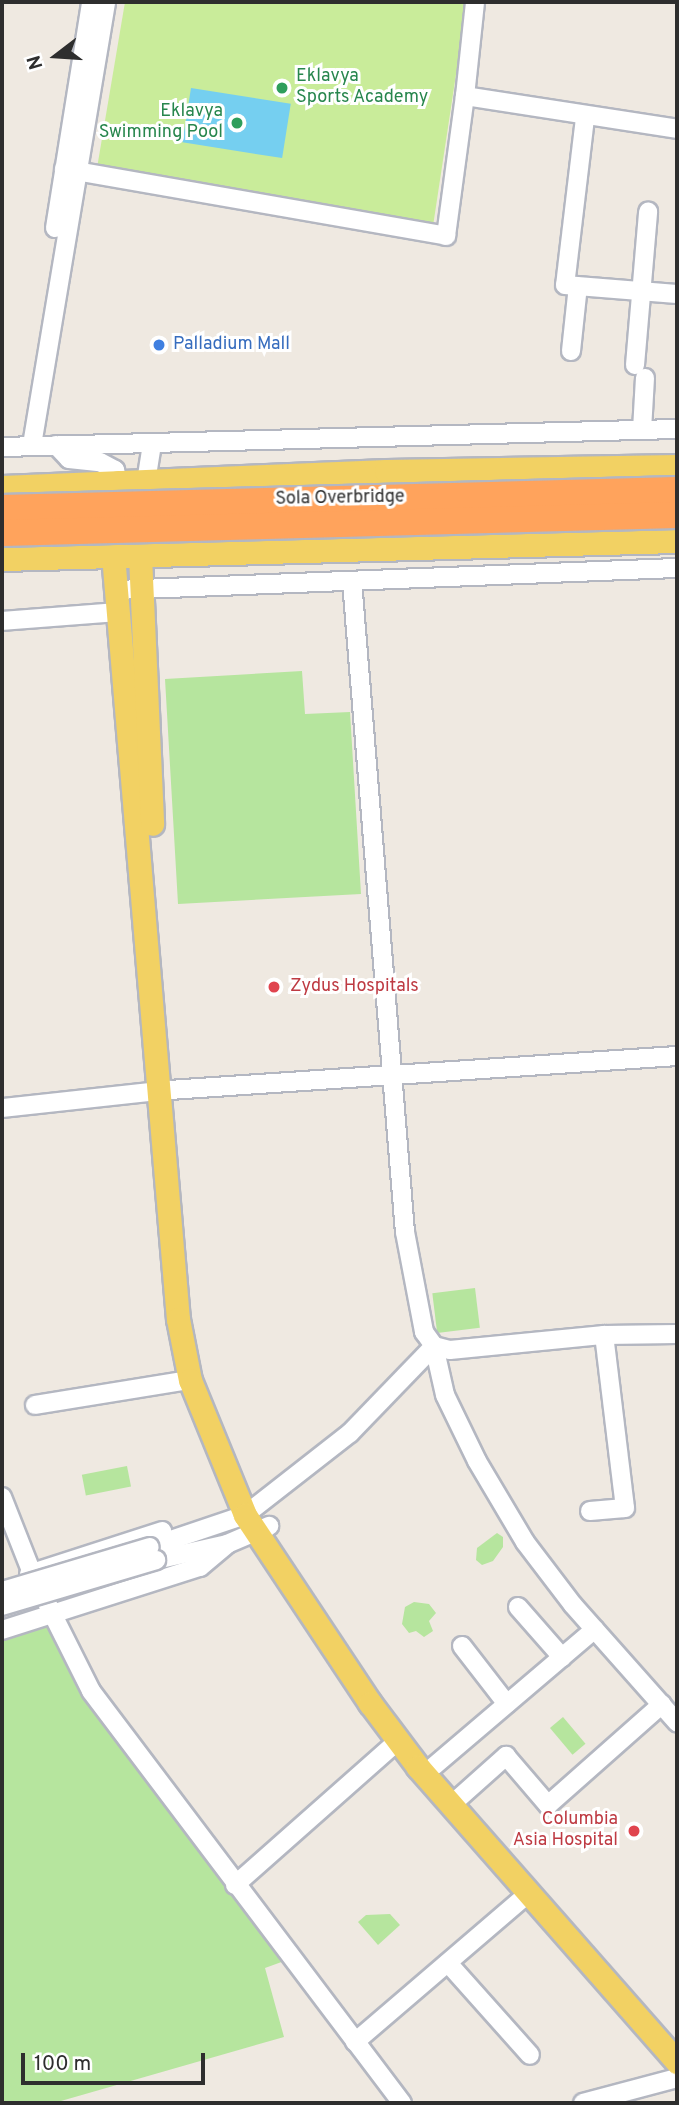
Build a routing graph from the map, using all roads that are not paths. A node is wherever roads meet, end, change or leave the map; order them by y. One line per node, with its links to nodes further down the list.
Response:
1 (91, 2): 7 (street)
2 (106, 2): 7 (street)
3 (475, 2): 4 (street)
4 (465, 96): 5 (street); 7 (street)
5 (585, 118): 6 (street); 9 (street)
6 (677, 129)
7 (70, 170): 16 (street)
8 (648, 212): 10 (street)
9 (578, 286): 10 (street); 12 (street)
10 (640, 291): 11 (street); 14 (street)
11 (677, 294)
12 (571, 351)
13 (677, 429): 14 (street)
14 (642, 430): 15 (street)
15 (152, 443): 17 (street); 21 (street)
16 (26, 445): 17 (street); 18 (street)
17 (56, 445): 20 (street)
18 (2, 447)
19 (677, 466): 21 (main road)
20 (118, 482): 21 (main road); 22 (main road); 28 (main road)
21 (146, 482): 29 (main road)
22 (2, 487)
23 (677, 489): 24 (highway, Sola Overbridge, bridge)
24 (2, 508)
25 (677, 515): 26 (highway, Sola Overbridge, bridge)
26 (2, 533)
27 (677, 541): 29 (main road)
28 (113, 555): 29 (main road); 30 (main road); 34 (main road)
29 (140, 556): 33 (main road)
30 (2, 559)
31 (677, 568): 32 (street)
32 (352, 581): 33 (street); 37 (street)
33 (145, 589): 34 (street); 38 (main road)
34 (118, 601): 35 (street); 38 (main road)
35 (2, 621)
36 (677, 1056): 37 (street)
37 (394, 1077): 38 (street); 42 (street)
38 (163, 1090): 39 (street); 43 (main road); 47 (main road)
39 (2, 1108)
40 (677, 1334): 41 (street)
41 (604, 1335): 42 (street); 46 (street)
42 (434, 1346): 47 (street); 56 (street)
43 (190, 1380): 44 (street); 47 (main road)
44 (36, 1405)
45 (3, 1502): 50 (street)
46 (590, 1511)
47 (251, 1520): 48 (street); 49 (street); 50 (street); 63 (main road); 64 (main road)
48 (227, 1544): 49 (street); 55 (street)
49 (153, 1554): 52 (street, bridge); 53 (street, bridge)
50 (32, 1573): 51 (street); 55 (street)
51 (2, 1583)
52 (2, 1591)
53 (2, 1606)
54 (518, 1607): 59 (street)
55 (52, 1614): 57 (street); 66 (street)
56 (595, 1629): 59 (street); 61 (street)
57 (2, 1630)
58 (462, 1646): 60 (street)
59 (562, 1657): 60 (street)
60 (507, 1704): 64 (street)
61 (662, 1704): 62 (street); 65 (street)
62 (677, 1721)
63 (398, 1741): 66 (street); 67 (main road)
64 (434, 1766): 65 (main road)
65 (460, 1797): 70 (main road)
66 (235, 1885): 69 (street)
67 (529, 1894): 68 (street); 72 (main road)
68 (448, 1962): 69 (street); 71 (street)
69 (355, 2042): 74 (street)
70 (677, 2044)
71 (530, 2056)
72 (677, 2062)
73 (677, 2078): 75 (street)
74 (402, 2103)
75 (583, 2103)

